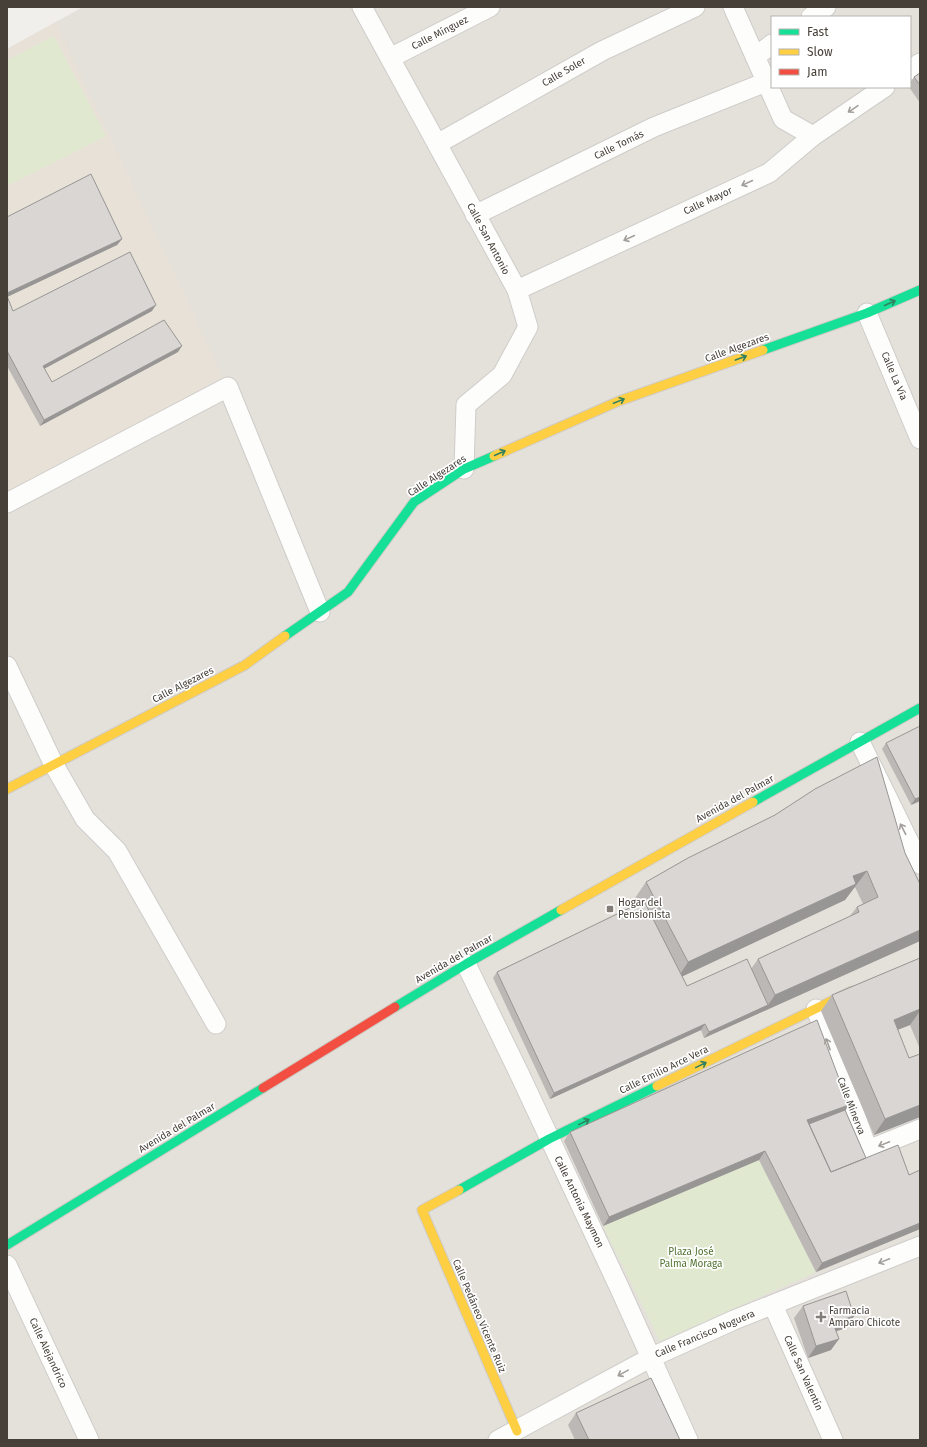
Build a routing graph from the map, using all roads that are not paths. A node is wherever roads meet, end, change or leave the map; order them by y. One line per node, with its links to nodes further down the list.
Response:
1 (362, 7): 9 (street, Calle San Antonio)
2 (490, 7): 9 (street, Calle Mínguez)
3 (695, 7): 15 (street, Calle Soler)
4 (733, 7): 8 (street)
5 (826, 7): 6 (street)
6 (812, 16)
7 (771, 45): 8 (street)
8 (755, 57): 12 (street)
9 (390, 58): 15 (street, Calle San Antonio)
10 (920, 63): 11 (street)
11 (911, 69)
12 (766, 82): 14 (street); 16 (street, Calle Tomás)
13 (884, 88): 14 (street, Calle Mayor, one-way to 14)
14 (813, 136): 17 (street, Calle Mayor, one-way to 17)
15 (437, 144): 16 (street, Calle San Antonio)
16 (475, 215): 17 (street, Calle San Antonio)
17 (517, 290): 21 (street, Calle San Antonio)
18 (920, 290): 19 (street, Calle Algezares, one-way to 18)
19 (867, 313): 20 (street, Calle La Vía); 21 (street, Calle Algezares, one-way to 19)
20 (920, 439)
21 (464, 469): 23 (street, Calle Algezares)
22 (7, 503): 23 (street)
23 (320, 612): 27 (street, Calle Algezares)
24 (7, 666): 27 (street)
25 (920, 708): 26 (street, Avenida del Palmar)
26 (860, 742): 29 (street, one-way to 26); 30 (street, Avenida del Palmar)
27 (54, 765): 28 (street, Calle Algezares); 33 (street)
28 (7, 789)
29 (919, 859)
30 (466, 964): 35 (street, Calle Antonia Maymon); 37 (street, Avenida del Palmar)
31 (858, 989): 32 (street, Calle Emilio Arce Vera)
32 (816, 1009): 34 (street, Calle Minerva, one-way to 32); 35 (street, Calle Emilio Arce Vera, one-way to 32)
33 (216, 1024)
34 (920, 1129)
35 (549, 1139): 36 (street, Calle Emilio Arce Vera); 41 (street, Calle Antonia Maymon)
36 (422, 1210): 42 (street, Calle Pedáneo Vicente Ruiz)
37 (7, 1245)
38 (920, 1246): 40 (street, Calle Francisco Noguera, one-way to 40)
39 (7, 1265): 43 (street, Calle Alejandrico)
40 (773, 1305): 41 (street, Calle Francisco Noguera); 46 (street, Calle San Valentín)
41 (650, 1358): 42 (street, Calle Francisco Noguera, one-way to 42); 45 (street, Calle Antonia Maymon)
42 (518, 1431): 44 (street, Calle Francisco Noguera)
43 (89, 1440)
44 (498, 1440)
45 (688, 1440)
46 (833, 1440)

